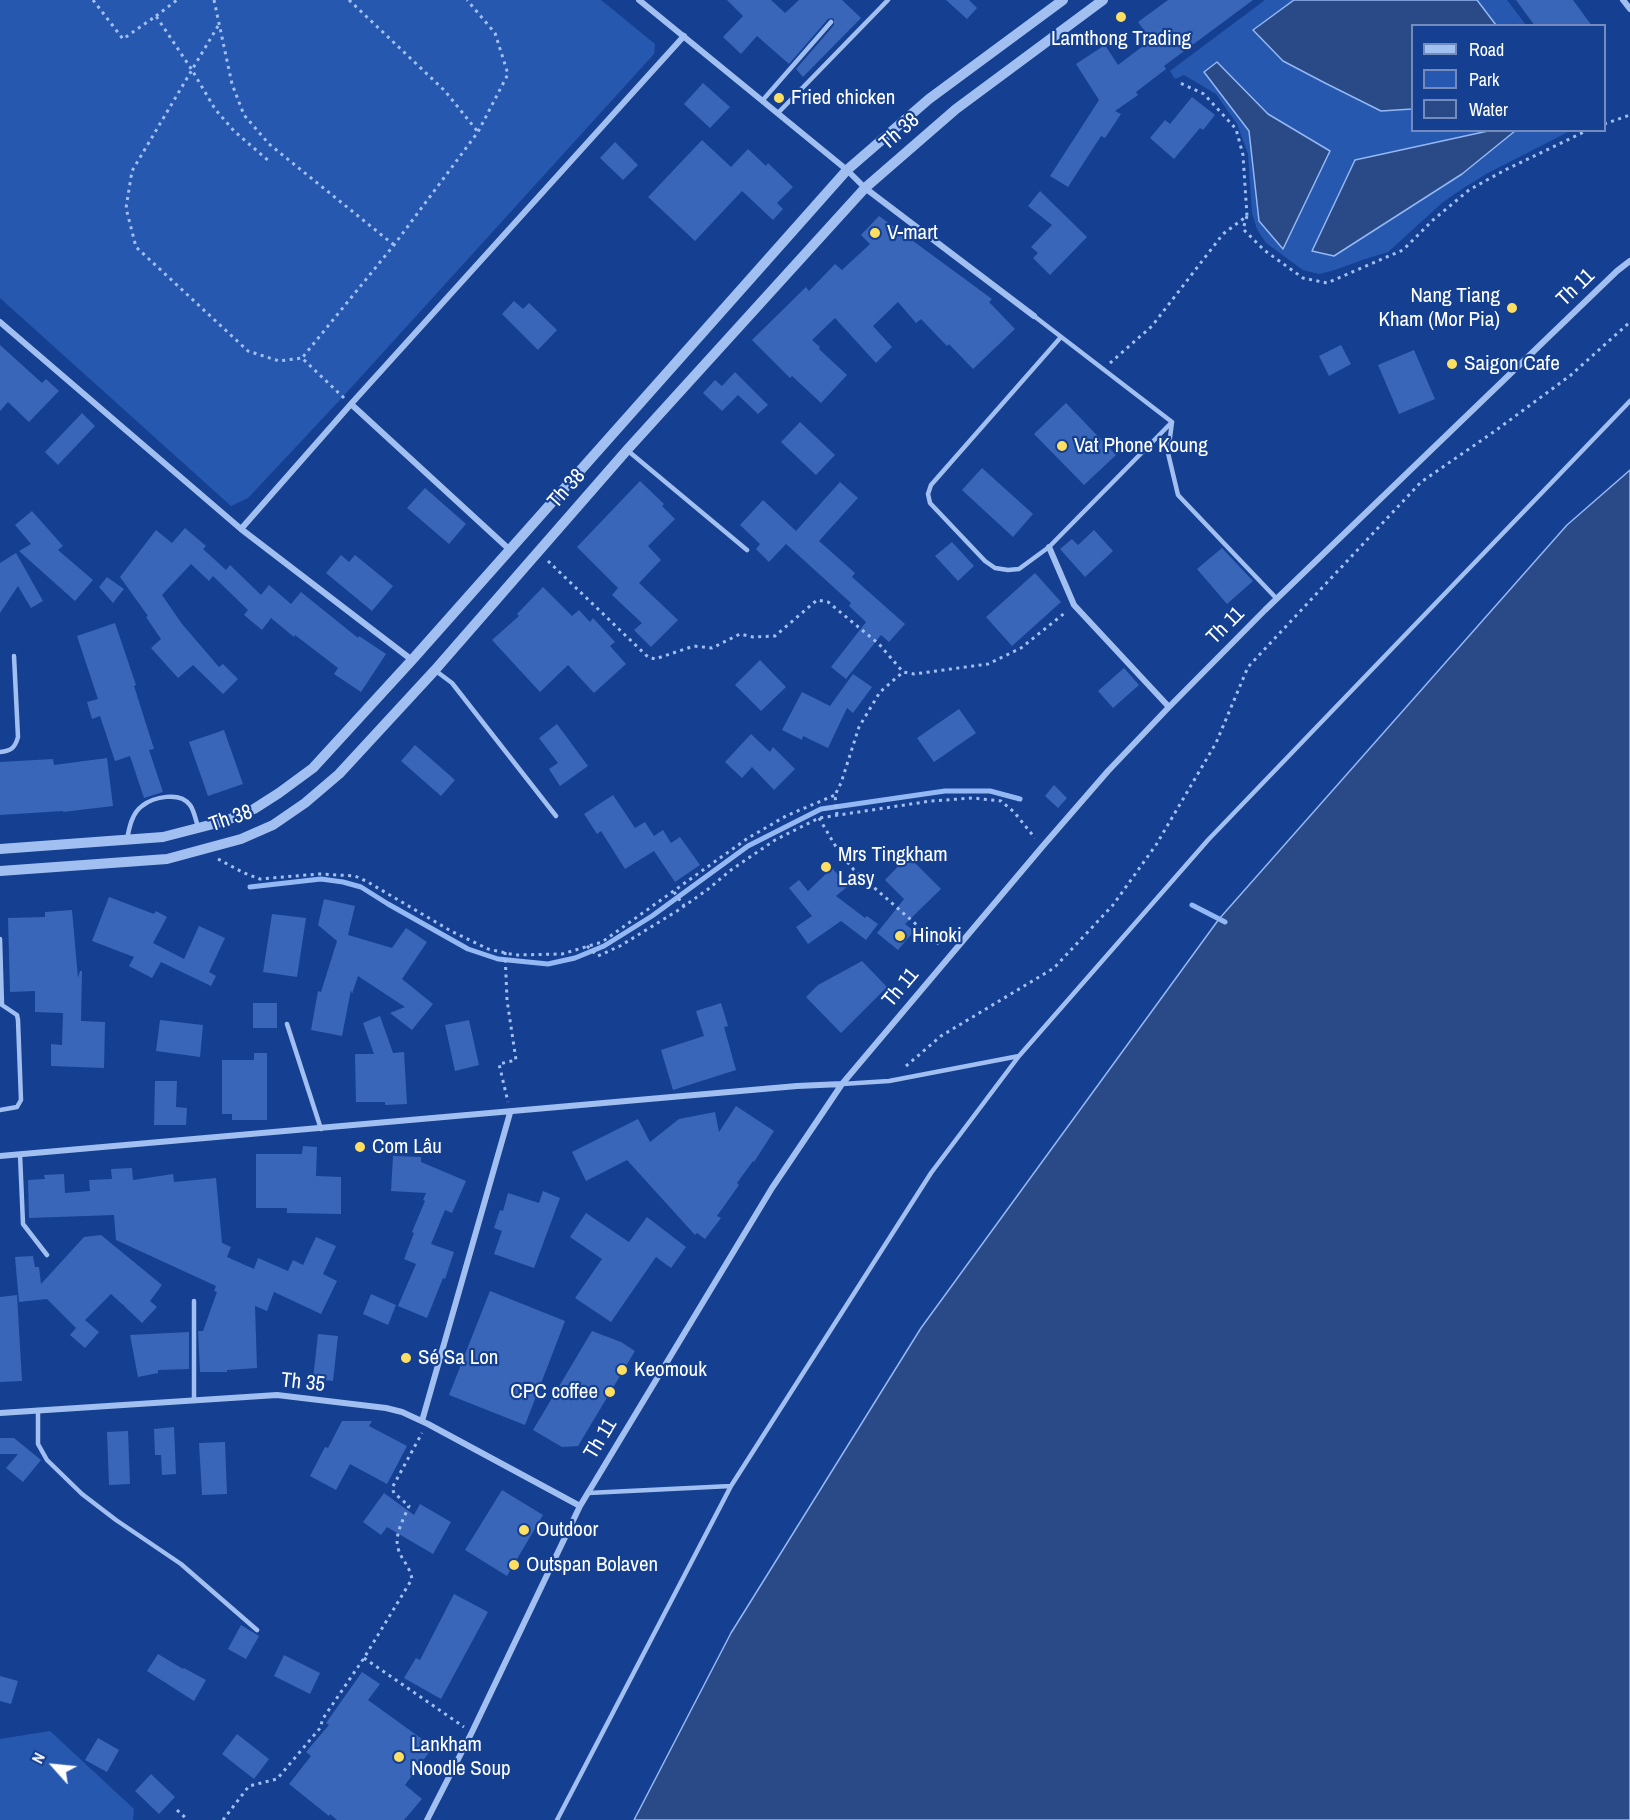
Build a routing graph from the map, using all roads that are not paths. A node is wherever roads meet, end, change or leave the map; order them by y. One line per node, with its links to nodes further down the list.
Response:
1 (639, 0): 8 (street)
2 (888, 0): 10 (lane)
3 (1063, 0): 11 (street, Th 38)
4 (1103, 0): 12 (street, Th 38)
5 (1623, 0): 6 (street)
6 (1630, 9)
7 (831, 22): 9 (lane)
8 (684, 36): 9 (street); 18 (street)
9 (762, 101): 10 (street)
10 (778, 113): 11 (street)
11 (847, 170): 12 (street); 23 (street, Th 38)
12 (865, 188): 14 (street); 20 (street, Th 38)
13 (1630, 261): 25 (street, Th 11)
14 (1034, 316): 16 (lane)
15 (0, 322): 21 (street)
16 (1061, 337): 19 (lane); 22 (lane)
17 (1630, 401): 38 (lane)
18 (351, 404): 21 (street); 23 (street)
19 (1172, 422): 22 (lane); 25 (lane)
20 (627, 450): 24 (lane); 28 (street, Th 38)
21 (241, 529): 27 (street)
22 (1048, 547): 29 (street)
23 (510, 549): 27 (street, Th 38)
24 (747, 550)
25 (1277, 598): 29 (street, Th 11)
26 (14, 656): 30 (lane)
27 (411, 660): 32 (street, Th 38)
28 (435, 670): 31 (lane); 35 (street, Th 38)
29 (1169, 707): 39 (street, Th 11)
30 (0, 752)
31 (556, 816)
32 (198, 828): 33 (street, Th 38); 33 (lane)
33 (127, 840): 34 (street, Th 38)
34 (0, 849)
35 (0, 871)
36 (0, 939): 40 (lane)
37 (287, 1024): 42 (lane)
38 (1019, 1056): 39 (lane); 51 (lane)
39 (842, 1084): 41 (street); 52 (street, Th 11)
40 (0, 1110)
41 (510, 1113): 42 (street); 50 (street)
42 (321, 1129): 43 (street)
43 (20, 1154): 44 (street); 45 (lane)
44 (0, 1156)
45 (48, 1256)
46 (194, 1301): 47 (lane)
47 (194, 1401): 48 (street, Th 35); 50 (street, Th 35)
48 (38, 1410): 49 (street, Th 35); 54 (lane)
49 (0, 1413)
50 (425, 1423): 53 (street, Th 35)
51 (731, 1486): 52 (lane); 56 (lane)
52 (588, 1492): 53 (street, Th 11)
53 (580, 1506): 55 (street, Th 11)
54 (257, 1630)
55 (427, 1820)
56 (557, 1820)

